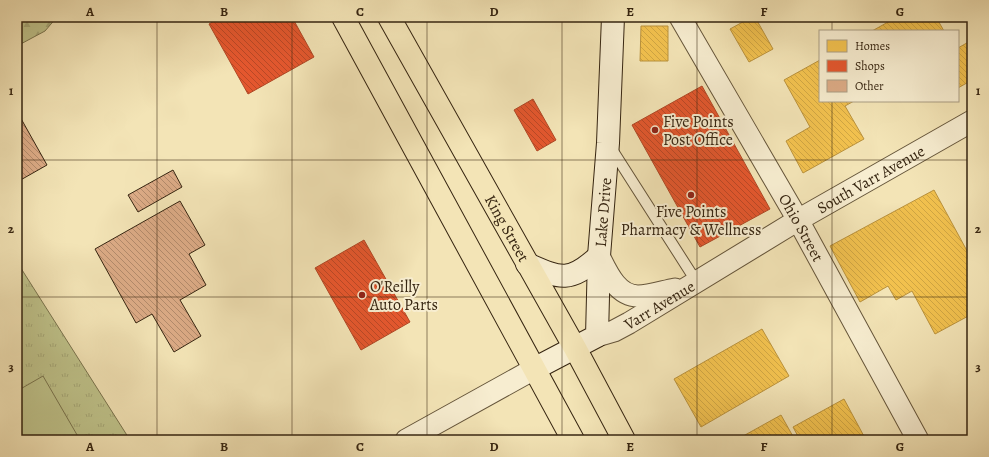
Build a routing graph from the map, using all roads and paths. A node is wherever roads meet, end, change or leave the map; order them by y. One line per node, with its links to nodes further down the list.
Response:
1 (343, 17): 13 (main road)
2 (389, 17): 9 (main road, King Street)
3 (613, 17): 6 (street, Lake Drive)
4 (680, 17): 7 (street, Ohio Street)
5 (972, 121): 7 (street, South Varr Avenue)
6 (608, 143): 8 (street, Lake Drive); 10 (lane)
7 (798, 220): 10 (street, South Varr Avenue); 17 (street, Ohio Street)
8 (599, 256): 9 (street); 10 (street, Varr Avenue); 11 (street, Lake Drive)
9 (527, 264): 12 (main road, King Street)
10 (692, 284): 11 (street, Varr Avenue)
11 (597, 336): 12 (street)
12 (575, 348): 13 (street); 16 (main road, King Street)
13 (534, 369): 14 (street); 15 (main road)
14 (406, 440)
15 (573, 440)
16 (624, 440)
17 (918, 440)

